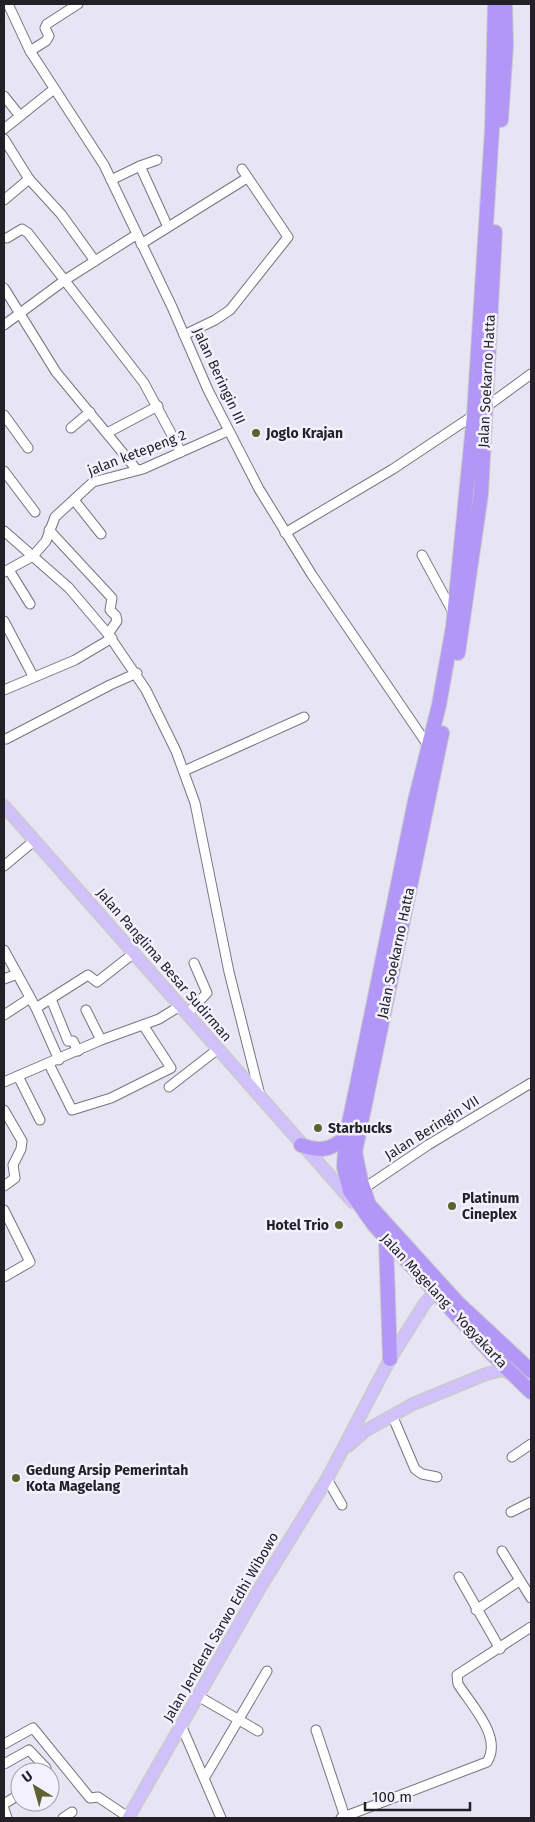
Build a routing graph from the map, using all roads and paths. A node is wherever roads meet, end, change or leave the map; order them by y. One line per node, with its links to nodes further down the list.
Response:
1 (8, 4): 5 (street, Jalan Beringin III)
2 (78, 4): 3 (street)
3 (67, 7): 5 (street)
4 (500, 7): 30 (highway, Jalan Soekarno Hatta); 33 (highway, Jalan Soekarno Hatta)
5 (30, 51): 6 (street, Jalan Beringin III)
6 (54, 89): 8 (street); 16 (street, Jalan Beringin III)
7 (4, 96): 8 (street)
8 (20, 116): 9 (street)
9 (4, 129)
10 (4, 139): 15 (street)
11 (157, 160): 12 (street)
12 (140, 166): 16 (street); 18 (street)
13 (242, 169): 14 (street)
14 (247, 178): 18 (street); 27 (street)
15 (29, 179): 17 (street); 22 (street)
16 (111, 180): 19 (street, Jalan Beringin III)
17 (4, 200)
18 (167, 226): 21 (street)
19 (136, 235): 21 (street, Jalan Beringin III); 22 (street)
20 (7, 238): 23 (street)
21 (141, 244): 27 (street, Jalan Beringin III)
22 (95, 261): 23 (street)
23 (65, 280): 25 (street); 29 (street)
24 (4, 288): 25 (street)
25 (20, 314): 26 (street); 31 (street)
26 (4, 325)
27 (184, 335): 35 (street, Jalan Beringin III)
28 (531, 374): 30 (street)
29 (158, 406): 36 (street); 38 (street)
30 (486, 407): 59 (highway, Jalan Soekarno Hatta)
31 (90, 412): 34 (street); 36 (street)
32 (4, 415): 37 (street)
33 (474, 415): 45 (street); 51 (highway, Jalan Soekarno Hatta)
34 (71, 428)
35 (228, 431): 38 (street, jalan ketepeng 2); 45 (street, Jalan Beringin III)
36 (107, 433): 39 (street)
37 (28, 448)
38 (181, 452): 39 (street, jalan ketepeng 2)
39 (137, 470): 41 (street, jalan ketepeng 2)
40 (4, 471): 42 (street)
41 (74, 500): 43 (street, jalan ketepeng 2); 46 (street)
42 (35, 512)
43 (49, 530): 48 (street, jalan ketepeng 2); 53 (street)
44 (4, 531): 48 (street)
45 (285, 533): 59 (street, Jalan Beringin III)
46 (102, 534)
47 (422, 555): 51 (street)
48 (34, 556): 49 (street, jalan ketepeng 2); 53 (street)
49 (6, 571): 50 (street)
50 (30, 604)
51 (454, 614): 59 (highway, Jalan Soekarno Hatta)
52 (4, 621): 55 (street)
53 (110, 636): 54 (street); 55 (street)
54 (137, 673): 58 (street); 60 (street)
55 (33, 676): 56 (street)
56 (4, 690)
57 (304, 717): 60 (street)
58 (5, 737)
59 (433, 751): 69 (highway, Jalan Soekarno Hatta)
60 (184, 771): 86 (street)
61 (4, 806): 62 (main road, Jalan Panglima Besar Sudirman)
62 (35, 840): 63 (street); 65 (main road, Jalan Panglima Besar Sudirman)
63 (4, 866)
64 (4, 950): 67 (street)
65 (134, 952): 71 (street); 74 (main road, Jalan Panglima Besar Sudirman)
66 (194, 963): 74 (street)
67 (17, 974): 68 (street); 70 (street)
68 (4, 980)
69 (383, 989): 89 (highway, Jalan Soekarno Hatta); 91 (highway, Jalan Soekarno Hatta)
70 (30, 998): 72 (street); 75 (street)
71 (51, 999): 72 (street); 79 (street)
72 (36, 1008): 80 (street)
73 (86, 1010): 77 (street)
74 (184, 1010): 76 (street); 78 (main road, Jalan Panglima Besar Sudirman)
75 (4, 1015)
76 (144, 1025): 77 (street); 81 (street)
77 (102, 1040): 79 (street)
78 (218, 1049): 85 (street); 86 (main road, Jalan Panglima Besar Sudirman)
79 (78, 1051): 80 (street)
80 (58, 1060): 81 (street)
81 (49, 1064): 82 (street)
82 (18, 1076): 83 (street); 88 (street)
83 (4, 1082)
84 (531, 1083): 96 (street, Jalan Beringin VII)
85 (169, 1087)
86 (260, 1097): 90 (main road, Jalan Panglima Besar Sudirman)
87 (5, 1116): 95 (street)
88 (40, 1120)
89 (346, 1137): 90 (highway); 93 (highway, Jalan Soekarno Hatta)
90 (301, 1145): 92 (main road, Jalan Panglima Besar Sudirman)
91 (355, 1152): 93 (main road); 96 (highway)
92 (322, 1166): 93 (main road); 94 (main road); 96 (main road)
93 (344, 1167): 94 (highway, Jalan Soekarno Hatta)
94 (346, 1182): 96 (highway, Jalan Soekarno Hatta)
95 (4, 1186)
96 (356, 1193): 97 (highway)
97 (365, 1207): 99 (highway, Jalan Magelang - Yogyakarta); 101 (highway, Jalan Magelang - Yogyakarta)
98 (4, 1210): 100 (street)
99 (386, 1240): 101 (highway, Jalan Magelang - Yogyakarta); 103 (highway)
100 (5, 1274)
101 (438, 1289): 102 (highway, Jalan Magelang - Yogyakarta); 103 (main road, Jalan Jenderal Sarwo Edhi Wibowo); 104 (highway, Jalan Magelang - Yogyakarta)
102 (495, 1339): 104 (main road); 105 (highway, Jalan Magelang - Yogyakarta)
103 (390, 1359): 109 (main road, Jalan Jenderal Sarwo Edhi Wibowo)
104 (500, 1362): 106 (main road, Jalan Jenderal Sarwo Edhi Wibowo); 107 (highway, Jalan Magelang - Yogyakarta)
105 (531, 1370)
106 (486, 1374): 107 (main road, Jalan Jenderal Sarwo Edhi Wibowo); 110 (main road, Jalan Jenderal Sarwo Edhi Wibowo)
107 (517, 1378): 108 (highway, Jalan Magelang - Yogyakarta)
108 (531, 1392)
109 (363, 1408): 110 (main road); 112 (main road, Jalan Jenderal Sarwo Edhi Wibowo)
110 (387, 1418): 112 (main road, Jalan Jenderal Sarwo Edhi Wibowo); 114 (street)
111 (531, 1444): 113 (street)
112 (341, 1453): 115 (main road, Jalan Jenderal Sarwo Edhi Wibowo)
113 (512, 1457)
114 (437, 1477)
115 (327, 1479): 117 (street); 127 (main road, Jalan Jenderal Sarwo Edhi Wibowo)
116 (531, 1502): 118 (street)
117 (342, 1505)
118 (511, 1512)
119 (502, 1551): 121 (street)
120 (459, 1576): 123 (street)
121 (519, 1581): 122 (street); 123 (street)
122 (531, 1598)
123 (476, 1610): 125 (street)
124 (531, 1628): 125 (street)
125 (500, 1649): 142 (street)
126 (267, 1671): 128 (street)
127 (198, 1696): 128 (street); 129 (main road, Jalan Jenderal Sarwo Edhi Wibowo)
128 (239, 1720): 131 (street); 135 (street)
129 (181, 1725): 135 (street); 140 (main road, Jalan Jenderal Sarwo Edhi Wibowo)
130 (316, 1730): 142 (street)
131 (258, 1731)
132 (4, 1744): 140 (street)
133 (40, 1762): 134 (street)
134 (4, 1764)
135 (205, 1777): 141 (street)
136 (4, 1809): 138 (street)
137 (72, 1812): 139 (street)
138 (7, 1818)
139 (63, 1818)
140 (128, 1818)
141 (222, 1818)
142 (343, 1818)

